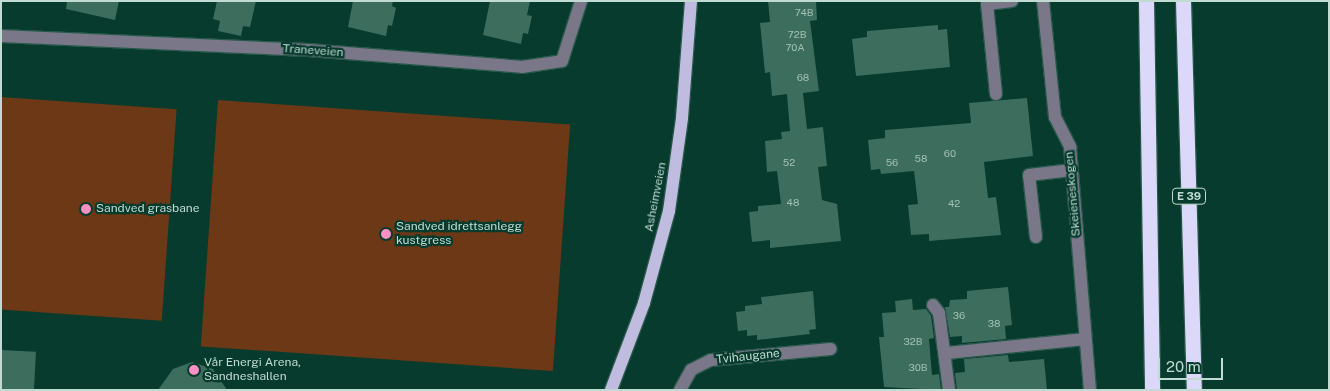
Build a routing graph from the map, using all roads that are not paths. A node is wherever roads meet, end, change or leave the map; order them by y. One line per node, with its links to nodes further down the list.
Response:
1 (581, 1): 7 (street, Traneveien)
2 (691, 1): 15 (main road, Asheimveien)
3 (1012, 1): 8 (street)
4 (1043, 1): 9 (street, Skeieneskogen)
5 (1146, 1): 19 (highway)
6 (1183, 1): 20 (highway, E 39)
7 (1, 36)
8 (996, 94)
9 (1072, 170): 10 (street); 12 (street, Skeieneskogen)
10 (1036, 237)
11 (933, 305): 14 (street)
12 (1085, 339): 14 (street); 18 (street, Skeieneskogen)
13 (830, 349): 16 (street, Tvihaugane)
14 (947, 353): 17 (street)
15 (611, 390)
16 (680, 390)
17 (949, 390)
18 (1090, 390)
19 (1152, 390)
20 (1194, 390)

